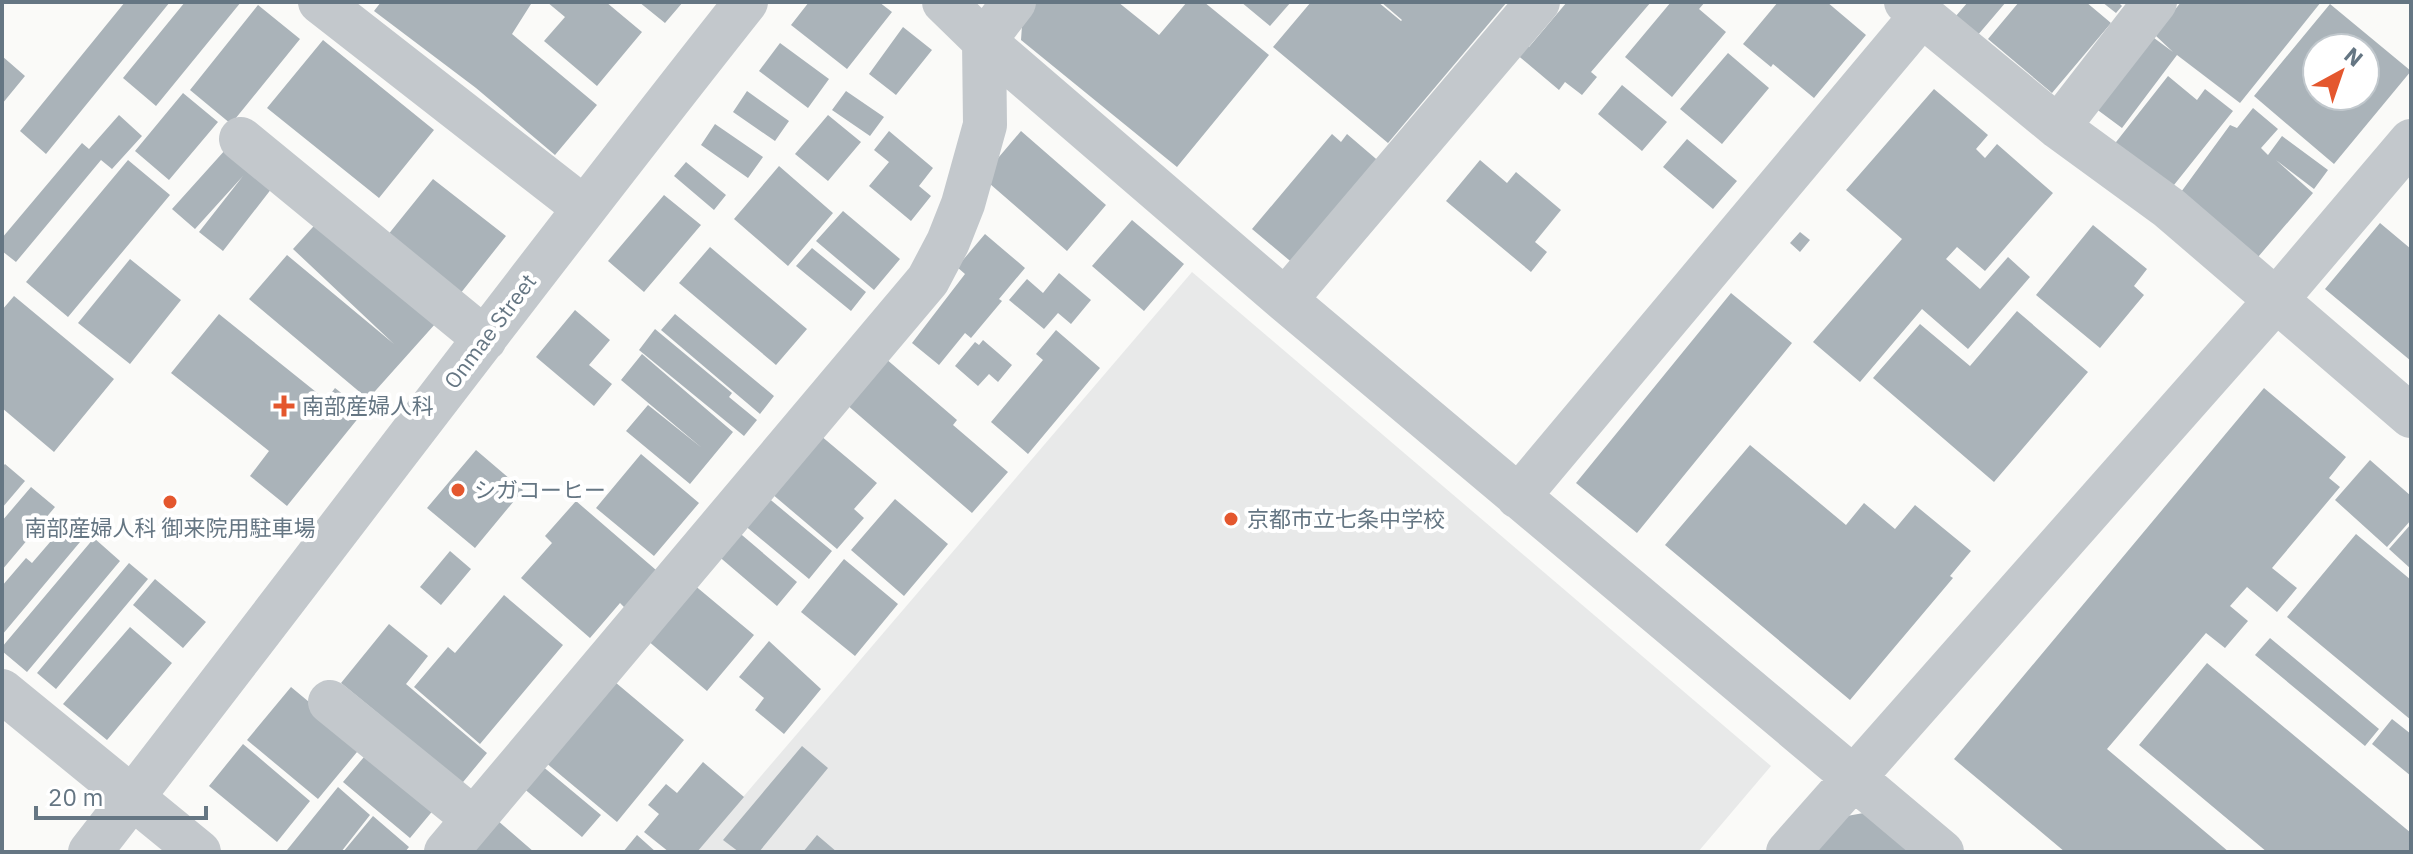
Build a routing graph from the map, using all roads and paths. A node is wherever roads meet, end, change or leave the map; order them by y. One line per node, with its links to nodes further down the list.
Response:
1 (320, 2): 12 (street)
2 (746, 2): 12 (street, Onmae Street)
3 (944, 2): 8 (street)
4 (1014, 2): 8 (street)
5 (1538, 2): 13 (street)
6 (2155, 2): 9 (street)
7 (1914, 9): 9 (street); 17 (street)
8 (984, 41): 13 (street); 22 (street)
9 (2058, 127): 14 (street)
10 (241, 139): 15 (street)
11 (2411, 141): 14 (street)
12 (583, 207): 15 (street, Onmae Street)
13 (1285, 300): 17 (street)
14 (2276, 300): 16 (street); 20 (street)
15 (485, 339): 21 (street, Onmae Street)
16 (2411, 416)
17 (1518, 497): 20 (street)
18 (2, 691): 21 (street)
19 (330, 702): 22 (street)
20 (1852, 778): 26 (street); 27 (street)
21 (132, 798): 23 (street, Onmae Street); 24 (street)
22 (474, 819): 25 (street)
23 (90, 852)
24 (199, 852)
25 (446, 852)
26 (1788, 852)
27 (1942, 852)

